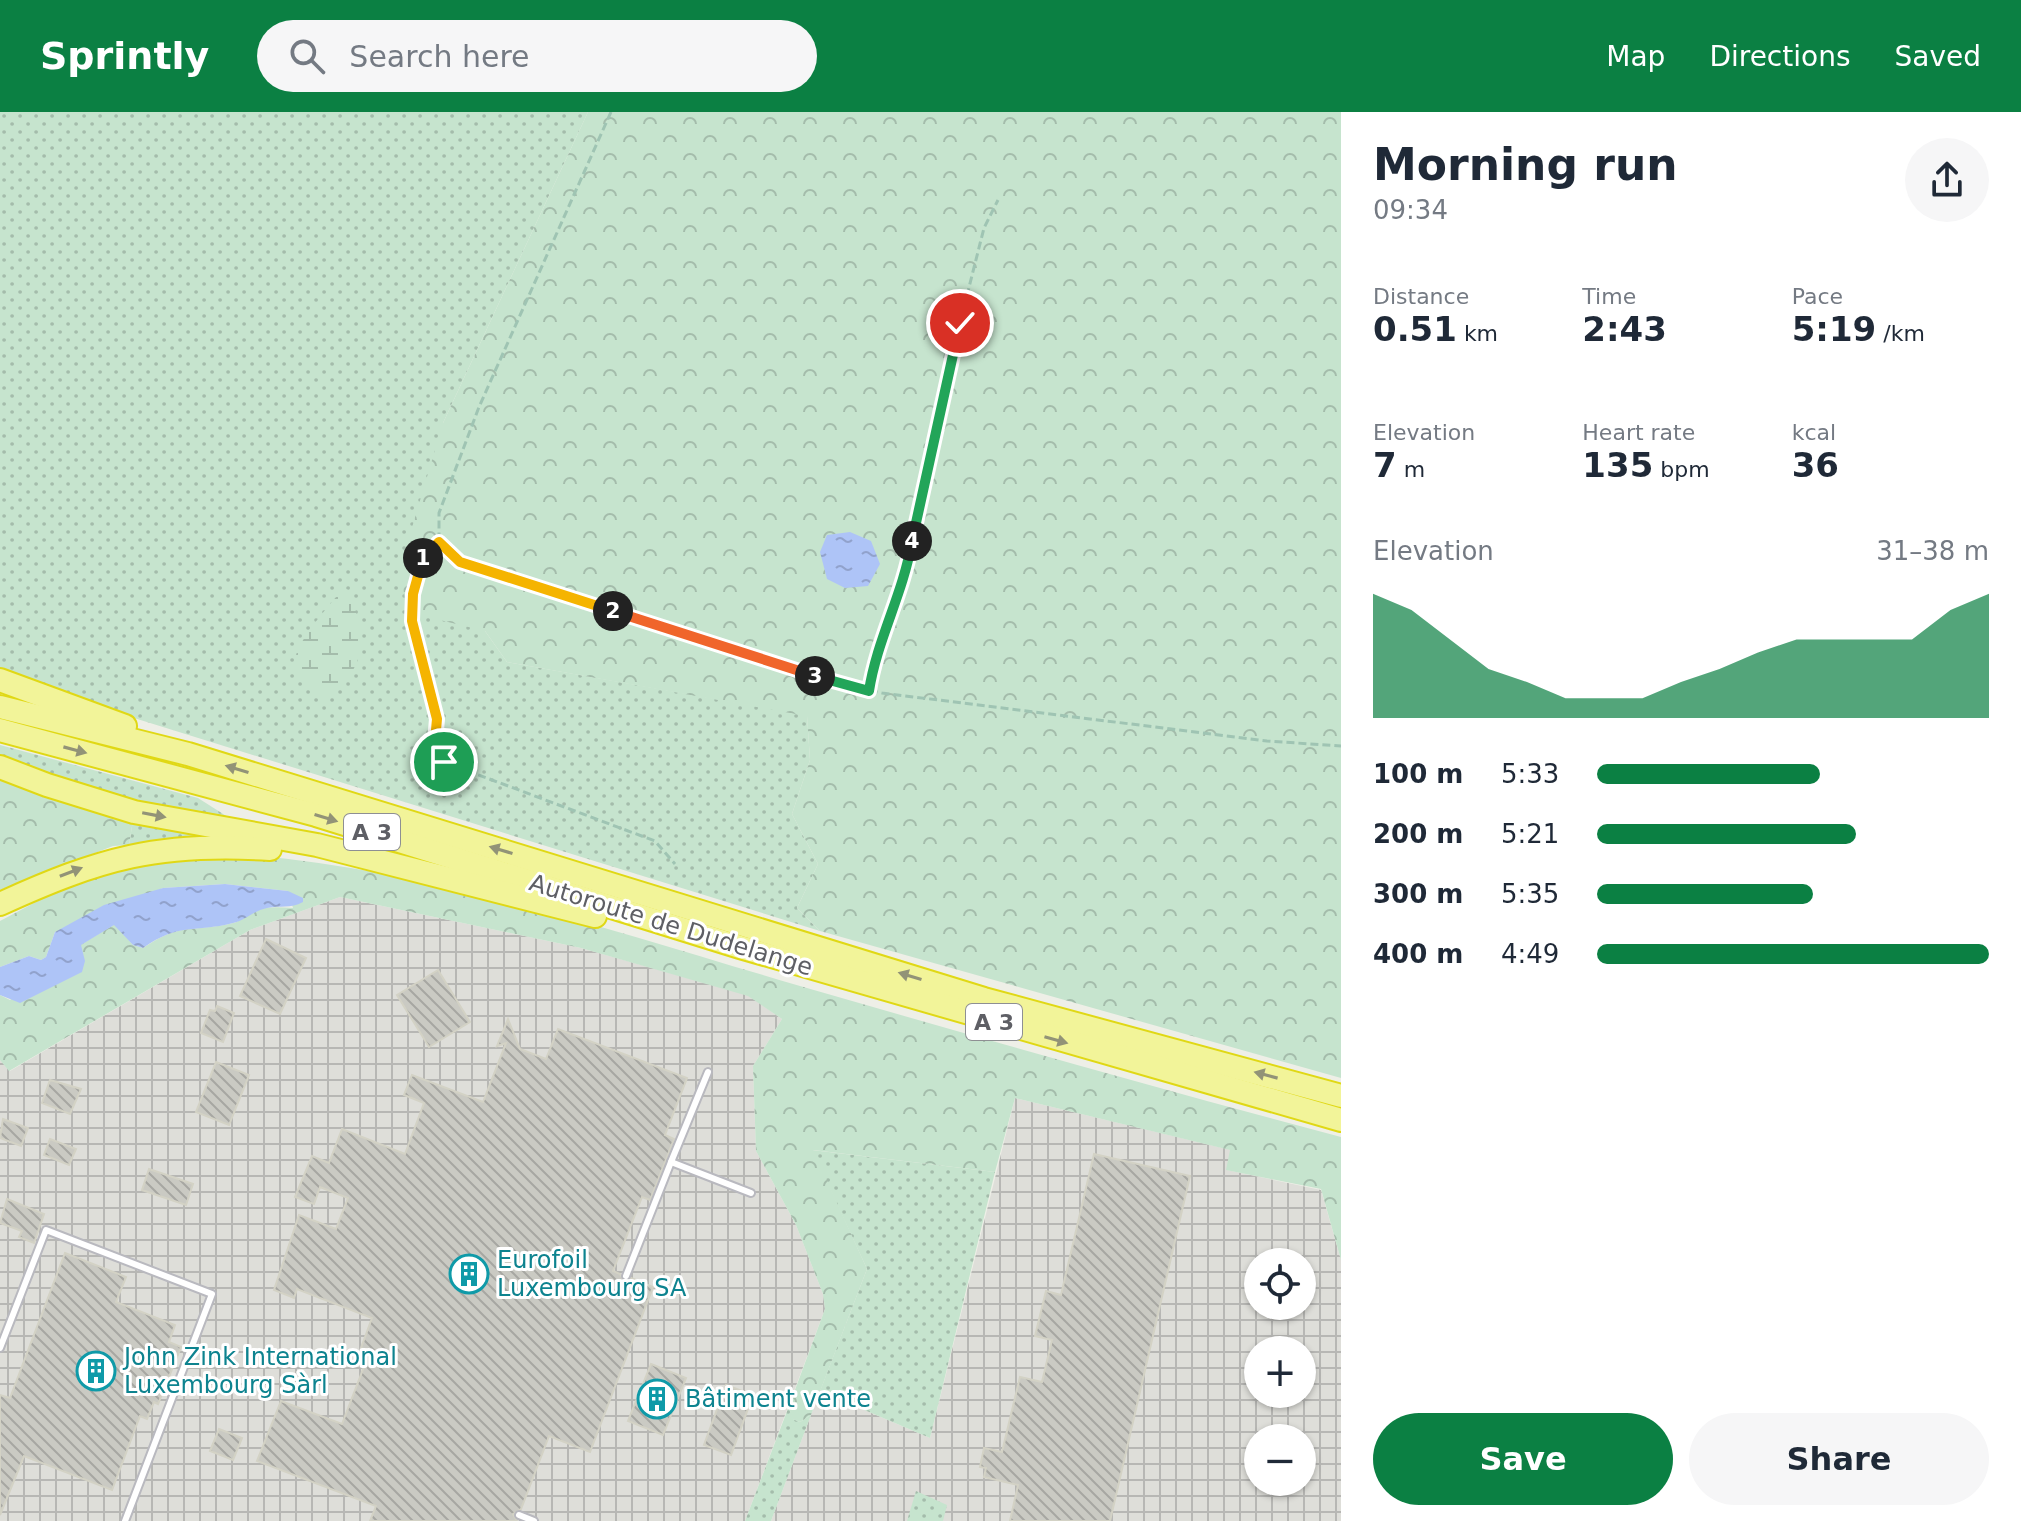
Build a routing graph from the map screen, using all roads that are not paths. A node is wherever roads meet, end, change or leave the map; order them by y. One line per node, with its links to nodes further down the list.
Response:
1 (0, 680): 4 (highway, A 3)
2 (0, 707): 4 (highway, Autoroute de Dudelange / A 3)
3 (0, 730): 8 (highway, Autoroute de Dudelange / A 3, one-way to 8)
4 (188, 754): 10 (highway, Autoroute de Dudelange / A 3, one-way to 4)
5 (0, 767): 6 (highway, A 3, one-way to 6)
6 (386, 864): 7 (highway, A 3, one-way to 6); 8 (highway, A 3)
7 (0, 904)
8 (740, 947): 11 (highway, Autoroute de Dudelange / A 3, one-way to 11)
9 (708, 1072): 12 (lane)
10 (1341, 1096)
11 (1341, 1120)
12 (671, 1162): 13 (lane); 14 (lane)
13 (751, 1193)
14 (626, 1276)
15 (0, 1348): 17 (lane)
16 (519, 1515): 18 (lane)
17 (125, 1521)
18 (534, 1521)

